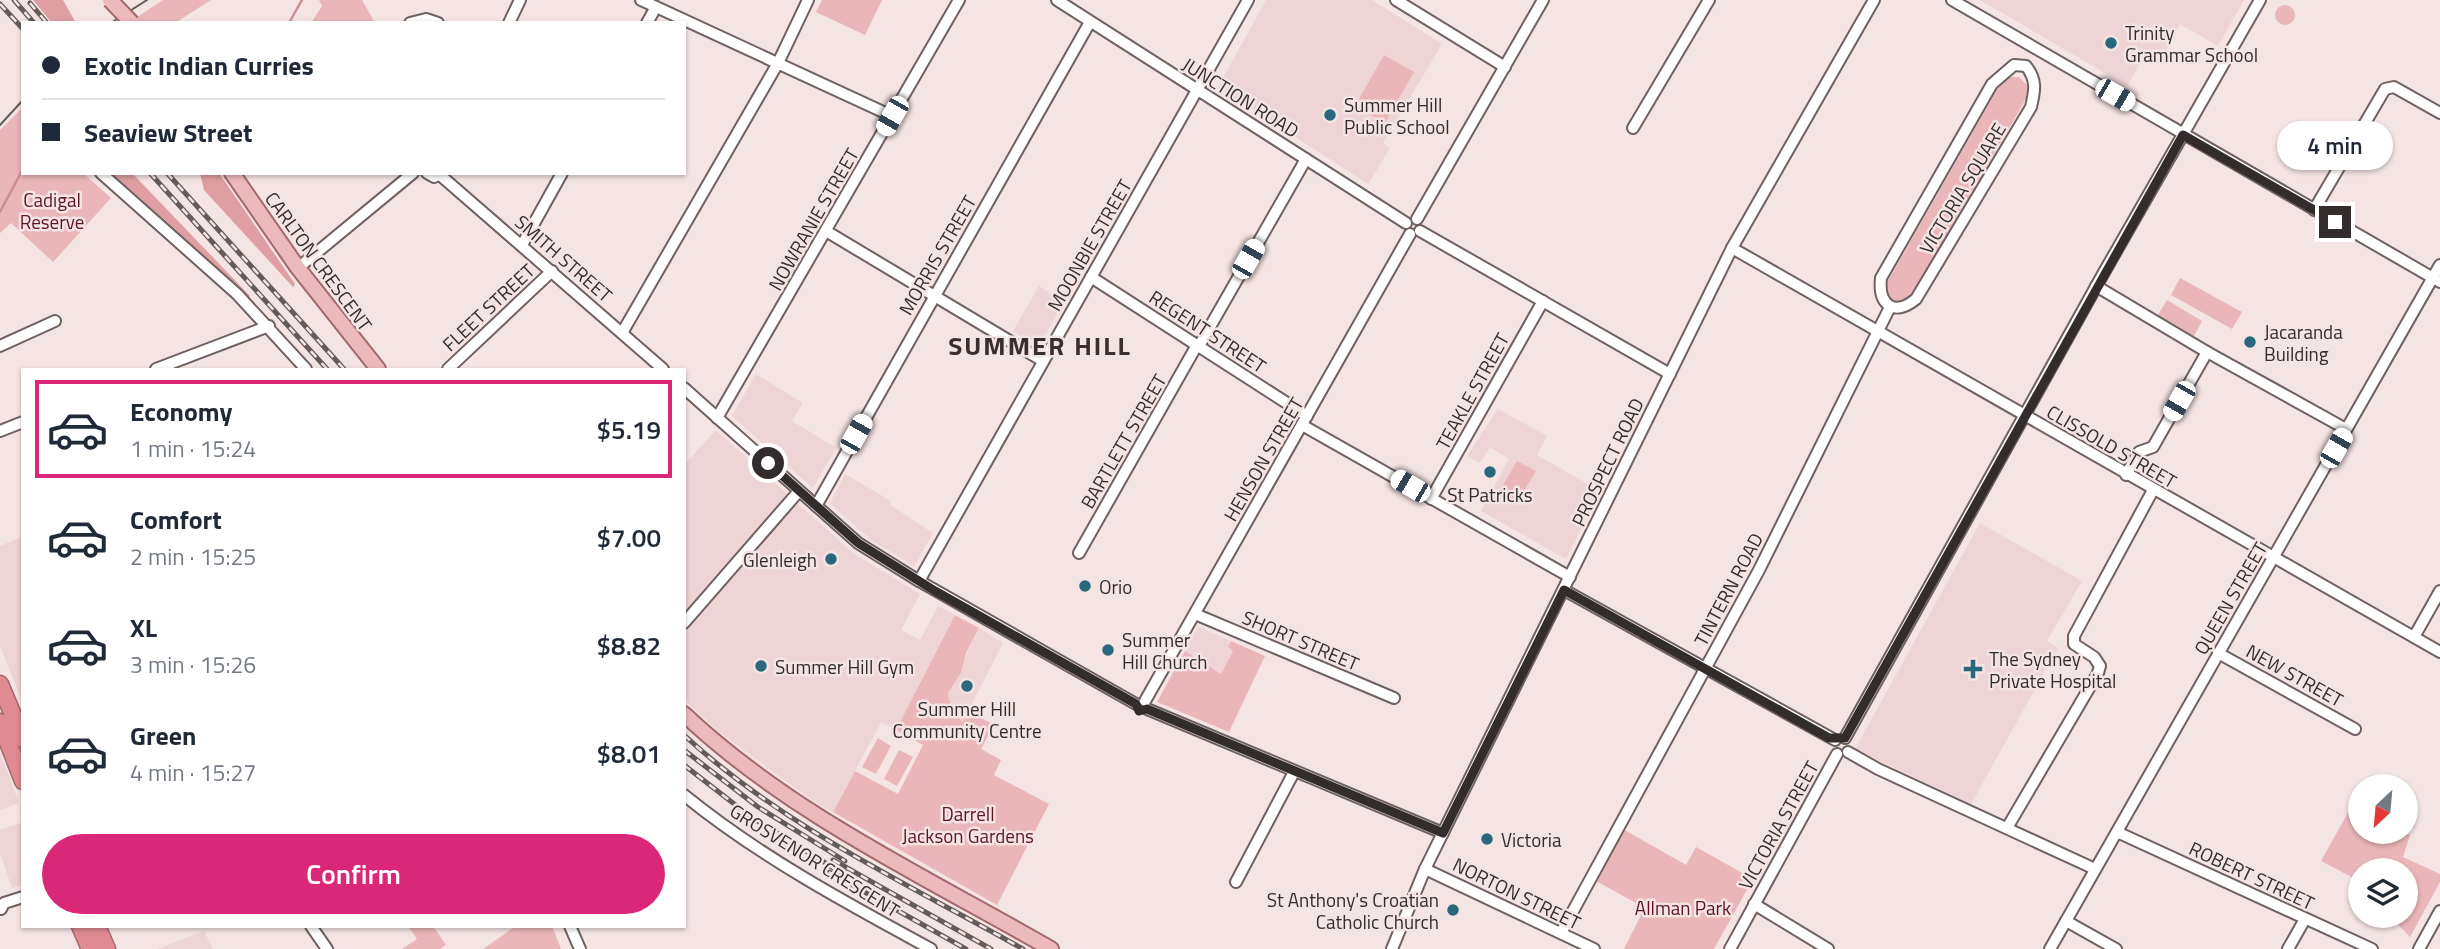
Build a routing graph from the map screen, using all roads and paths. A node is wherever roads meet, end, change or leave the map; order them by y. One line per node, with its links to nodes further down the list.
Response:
1 (103, 0): 16 (main road)
2 (110, 0): 17 (main road, bridge)
3 (520, 0): 18 (street)
4 (641, 0): 15 (street)
5 (808, 0): 22 (street)
6 (959, 0): 27 (street, NOWRANIE STREET)
7 (1057, 0): 20 (street, JUNCTION ROAD)
8 (1248, 0): 25 (street, MOONBIE STREET)
9 (1396, 0): 24 (street)
10 (1543, 0): 24 (street, HENSON STREET)
11 (1709, 0): 28 (street)
12 (1874, 0): 40 (street, PROSPECT ROAD)
13 (1952, 0): 21 (street)
14 (2260, 0): 29 (street)
15 (663, 6): 19 (street); 22 (street)
16 (120, 21)
17 (130, 21)
18 (510, 21)
19 (649, 21)
20 (1090, 22): 25 (street, JUNCTION ROAD); 47 (street, MORRIS STREET)
21 (2036, 49): 23 (street); 29 (street)
22 (778, 63): 27 (street); 53 (street)
23 (2026, 66): 49 (street, VICTORIA SQUARE); 49 (street, VICTORIA SQUARE)
24 (1505, 67): 37 (street, HENSON STREET)
25 (1198, 90): 30 (street, JUNCTION ROAD); 44 (street, MOONBIE STREET)
26 (2440, 113): 36 (street)
27 (892, 116): 38 (street, NOWRANIE STREET)
28 (1633, 128)
29 (2183, 135): 36 (street); 46 (street)
30 (1306, 159): 37 (street, JUNCTION ROAD); 54 (street, BARTLETT STREET)
31 (103, 175): 51 (street)
32 (233, 175): 42 (main road, CARLTON CRESCENT)
33 (411, 175): 42 (street)
34 (442, 175): 39 (street, SMITH STREET)
35 (561, 175): 39 (street)
36 (2314, 210): 45 (street)
37 (1413, 227): 48 (street, JUNCTION ROAD); 67 (street, HENSON STREET)
38 (826, 230): 47 (street); 66 (street, NOWRANIE STREET)
39 (522, 244): 43 (street, SMITH STREET)
40 (1732, 248): 52 (street, CLISSOLD STREET); 63 (street, PROSPECT ROAD)
41 (2440, 265): 45 (street, QUEEN STREET)
42 (298, 268): 60 (main road, CARLTON CRESCENT)
43 (552, 271): 53 (street, SMITH STREET); 61 (street, FLEET STREET)
44 (1091, 277): 54 (street, REGENT STREET); 57 (street, MOONBIE STREET)
45 (2436, 280): 69 (street, QUEEN STREET)
46 (2096, 286): 56 (street); 65 (street)
47 (934, 296): 57 (street); 75 (street, MORRIS STREET)
48 (1543, 301): 63 (street, JUNCTION ROAD); 74 (street, TEAKLE STREET)
49 (1889, 307): 52 (street)
50 (55, 321): 55 (street)
51 (268, 326): 58 (street); 59 (street)
52 (1877, 331): 65 (street, CLISSOLD STREET); 87 (street, TINTERN ROAD)
53 (622, 332): 62 (street, SMITH STREET)
54 (1198, 345): 67 (street, REGENT STREET); 76 (street, BARTLETT STREET)
55 (0, 346)
56 (2207, 352): 69 (street); 71 (street)
57 (1042, 361): 79 (street, MOONBIE STREET)
58 (159, 368)
59 (305, 368)
60 (377, 368)
61 (449, 368)
62 (662, 368)
63 (1670, 374): 78 (street, PROSPECT ROAD)
64 (686, 390): 66 (street)
65 (2023, 415): 71 (street, CLISSOLD STREET); 95 (street)
66 (718, 418): 73 (street)
67 (1305, 421): 74 (street, REGENT STREET); 82 (street, HENSON STREET)
68 (21, 423): 70 (street)
69 (2347, 429): 77 (street, QUEEN STREET)
70 (0, 431)
71 (2126, 475): 72 (street, CLISSOLD STREET)
72 (2153, 490): 77 (street, CLISSOLD STREET); 100 (street)
73 (799, 491): 75 (street); 83 (street)
74 (1431, 499): 78 (street, REGENT STREET)
75 (816, 506): 79 (street)
76 (1079, 554)
77 (2273, 559): 84 (street, CLISSOLD STREET); 86 (street, QUEEN STREET)
78 (1570, 577): 80 (street, PROSPECT ROAD)
79 (919, 581): 90 (street)
80 (1564, 590): 87 (street); 102 (street, PROSPECT ROAD)
81 (2440, 591): 84 (street)
82 (1195, 614): 89 (street, SHORT STREET); 90 (street, HENSON STREET)
83 (686, 621)
84 (2414, 637): 85 (street, CLISSOLD STREET)
85 (2440, 652)
86 (2218, 653): 93 (street, NEW STREET); 101 (street, QUEEN STREET)
87 (1705, 669): 95 (street); 117 (street, TINTERN ROAD)
88 (0, 684): 94 (highway)
89 (1394, 698)
90 (1143, 704): 97 (street)
91 (686, 716): 123 (main road)
92 (0, 722): 98 (highway)
93 (2355, 729)
94 (21, 734)
95 (1840, 739): 96 (street)
96 (1843, 753): 100 (street); 108 (street, VICTORIA STREET)
97 (1294, 772): 102 (street); 105 (street)
98 (21, 775)
99 (686, 797): 122 (street, GROSVENOR CRESCENT)
100 (2007, 828): 104 (street)
101 (2117, 832): 104 (street, QUEEN STREET); 111 (street, ROBERT STREET)
102 (1443, 833): 103 (street, PROSPECT ROAD)
103 (1425, 869): 117 (street, NORTON STREET); 124 (street, PROSPECT ROAD)
104 (2095, 869): 112 (street, QUEEN STREET)
105 (1236, 882)
106 (21, 898): 109 (street)
107 (21, 904): 109 (street)
108 (1754, 904): 126 (street, VICTORIA STREET); 127 (street)
109 (0, 909)
110 (2440, 911): 132 (street)
111 (2305, 919): 130 (street); 131 (street, ROBERT STREET)
112 (2066, 922): 128 (street, QUEEN STREET); 129 (street)
113 (81, 928): 118 (highway)
114 (98, 928): 119 (highway)
115 (312, 928): 120 (street)
116 (571, 928): 121 (street)
117 (1561, 933): 125 (street, NORTON STREET)
118 (90, 949)
119 (107, 949)
120 (327, 949)
121 (580, 949)
122 (931, 949)
123 (1051, 949)
124 (1392, 949)
125 (1594, 949)
126 (1730, 949)
127 (1828, 949)
128 (2050, 949)
129 (2116, 949)
130 (2288, 949)
131 (2372, 949)
132 (2419, 949)

